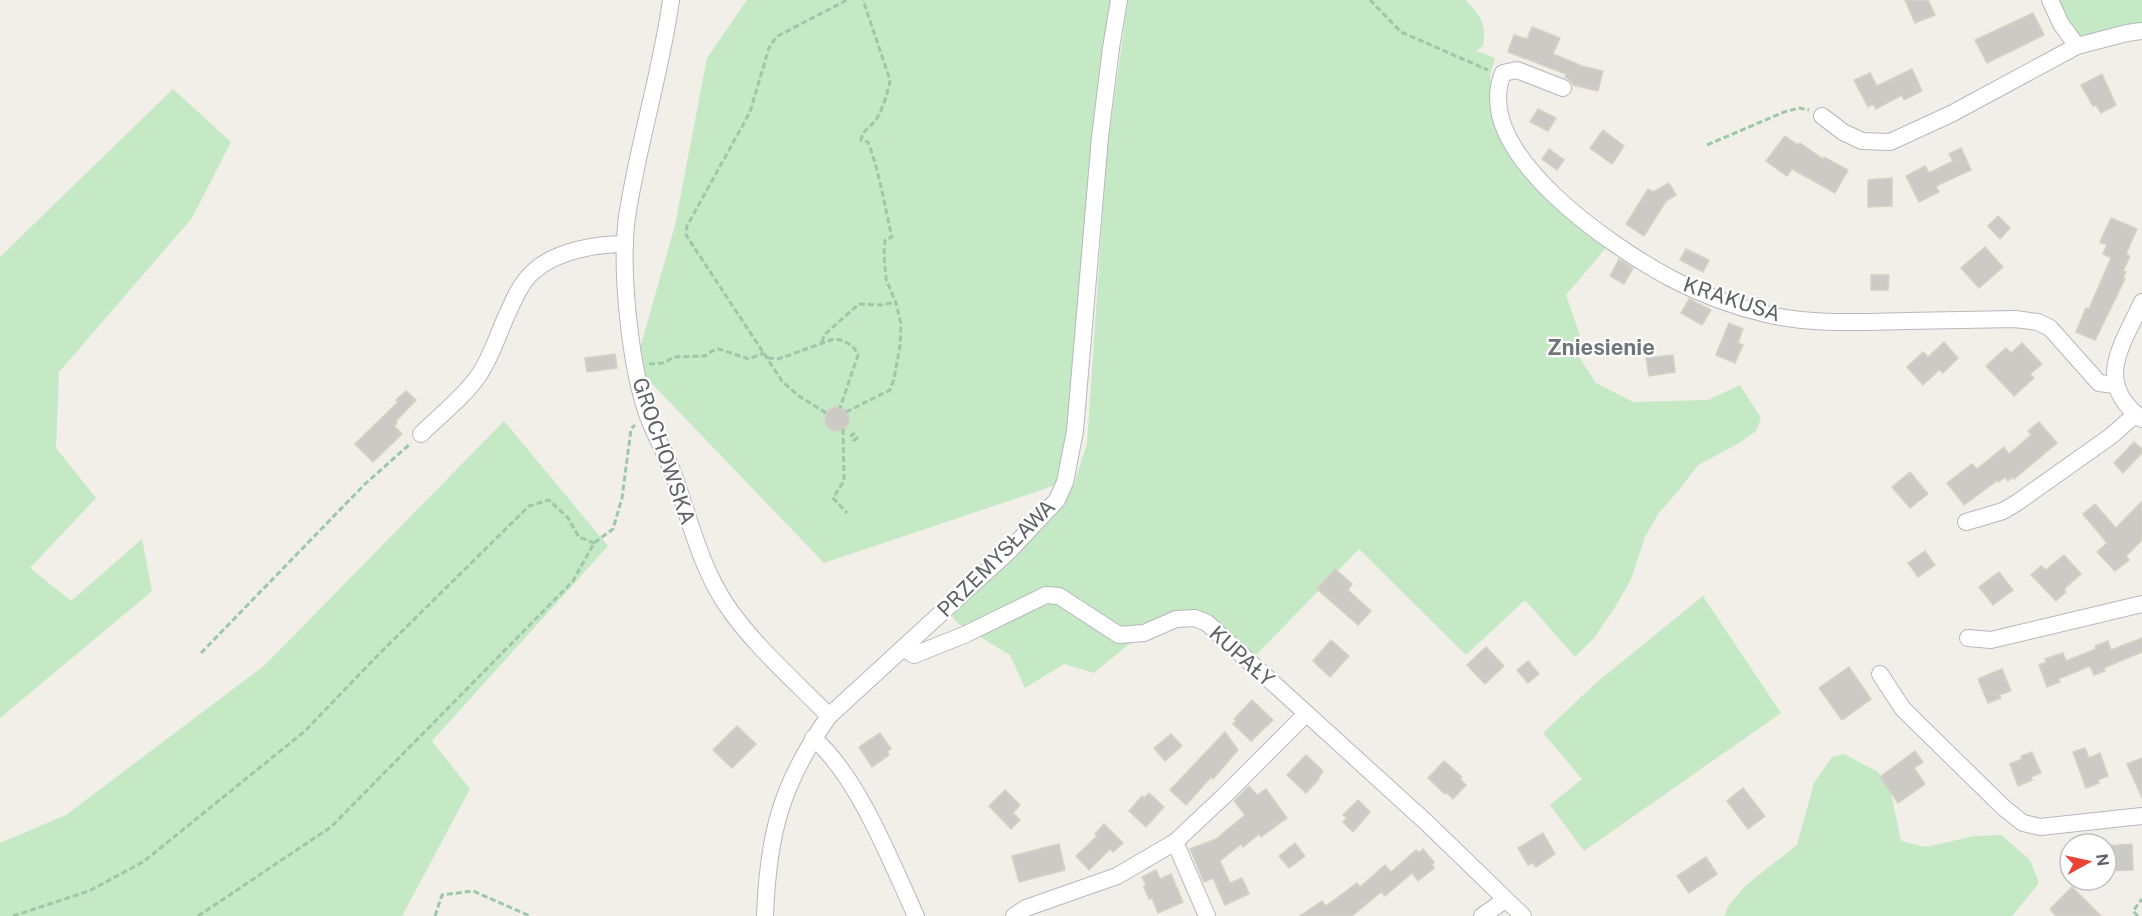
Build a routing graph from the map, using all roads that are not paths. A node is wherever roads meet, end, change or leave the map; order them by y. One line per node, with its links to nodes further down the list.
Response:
1 (671, 0): 8 (street, GROCHOWSKA)
2 (1119, 0): 16 (street, PRZEMYSŁAWA)
3 (2050, 0): 5 (street)
4 (2142, 31): 5 (street)
5 (2077, 46): 7 (street)
6 (1563, 88): 10 (street, KRAKUSA)
7 (1822, 116)
8 (625, 244): 12 (street); 19 (street, GROCHOWSKA)
9 (2142, 302): 10 (street)
10 (2115, 386): 11 (street)
11 (2139, 416): 13 (street)
12 (421, 434)
13 (1966, 522)
14 (2142, 604): 15 (street)
15 (1968, 638)
16 (903, 648): 18 (street, KUPAŁY); 19 (street, PRZEMYSŁAWA)
17 (1880, 674): 21 (street)
18 (1306, 714): 22 (street); 23 (street, KUPAŁY)
19 (829, 716): 20 (street, PRZEMYSŁAWA)
20 (813, 738): 24 (street, PRZEMYSŁAWA); 25 (street)
21 (2142, 816)
22 (1175, 842): 26 (street); 27 (street)
23 (1505, 900): 28 (street); 29 (street, KUPAŁY)
24 (765, 916)
25 (916, 916)
26 (1014, 916)
27 (1207, 916)
28 (1482, 916)
29 (1523, 916)

